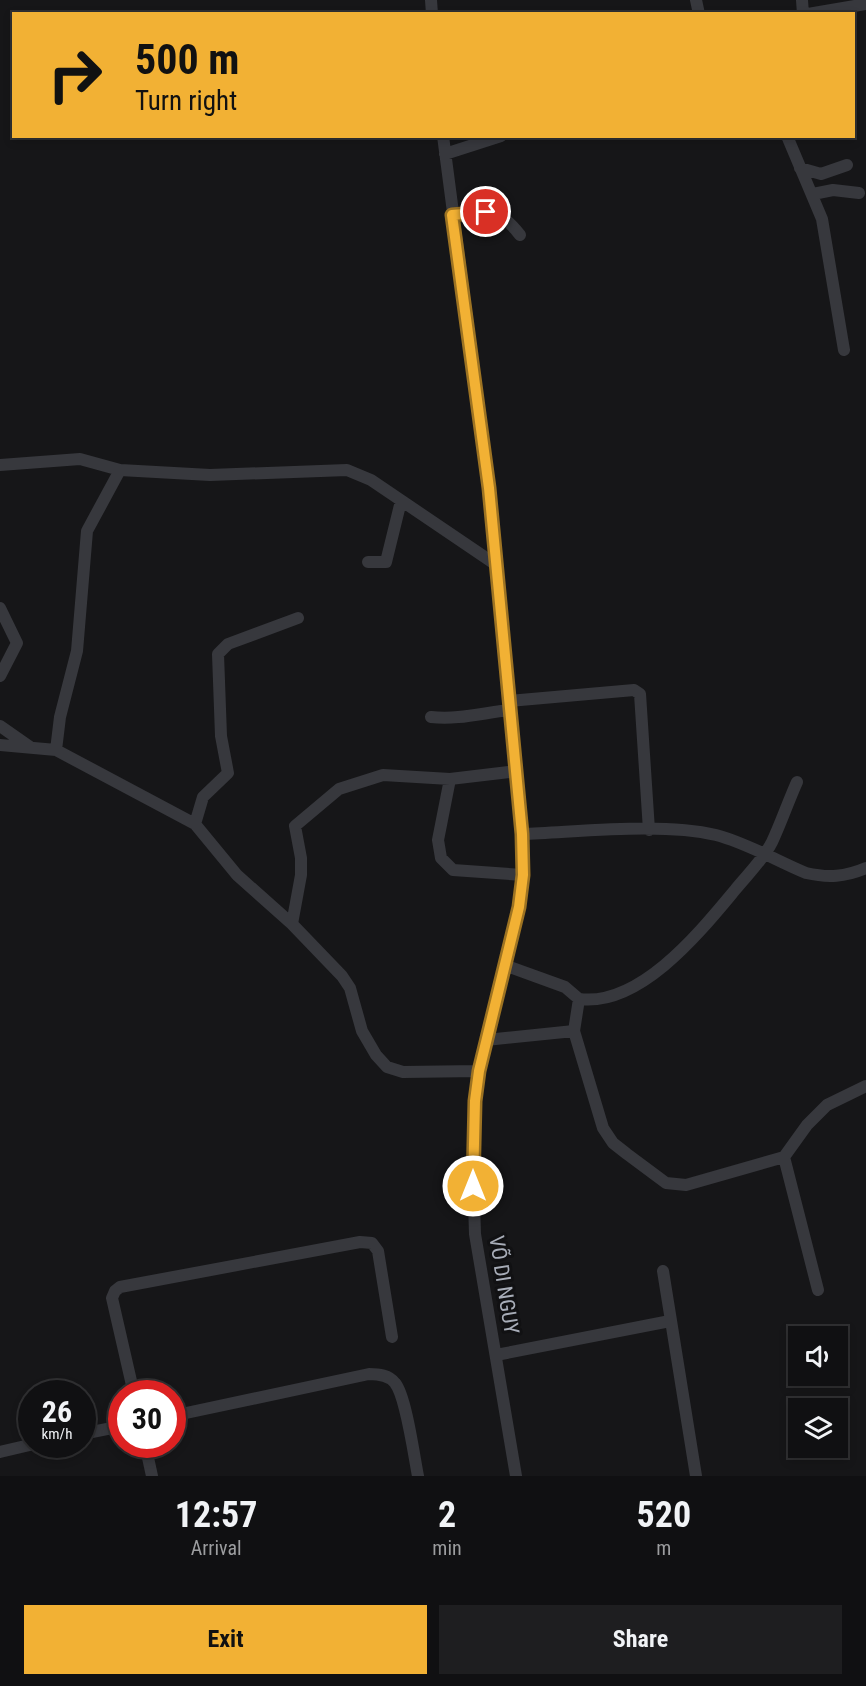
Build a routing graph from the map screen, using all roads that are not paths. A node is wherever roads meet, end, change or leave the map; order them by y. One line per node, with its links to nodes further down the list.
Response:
1 (834, 4): 2 (street); 3 (street)
2 (866, 4)
3 (813, 12)
4 (443, 138): 7 (street, VÕ DI NGUY)
5 (495, 138): 7 (street)
6 (788, 138): 9 (street)
7 (445, 154): 12 (street, VÕ DI NGUY)
8 (847, 165): 9 (street)
9 (800, 168): 11 (street)
10 (859, 193): 11 (street)
11 (813, 194): 14 (street)
12 (452, 215): 13 (street); 19 (street, VÕ DI NGUY)
13 (520, 235)
14 (844, 350)
15 (0, 465): 16 (street)
16 (120, 470): 17 (street); 28 (street)
17 (402, 501): 18 (street); 19 (street)
18 (368, 562)
19 (495, 564): 23 (street, VÕ DI NGUY)
20 (0, 608): 22 (street)
21 (298, 618): 32 (street)
22 (0, 676)
23 (509, 706): 24 (street); 29 (street, VÕ DI NGUY); 33 (street)
24 (431, 717)
25 (0, 726): 27 (street)
26 (0, 745): 27 (street)
27 (30, 747): 28 (street)
28 (56, 750): 32 (street)
29 (517, 771): 30 (street); 34 (street, VÕ DI NGUY)
30 (450, 780): 37 (street); 38 (street)
31 (796, 782): 35 (street)
32 (195, 824): 38 (street)
33 (649, 830): 34 (street); 35 (street)
34 (522, 834): 37 (street, VÕ DI NGUY)
35 (763, 855): 36 (street); 40 (street)
36 (866, 868)
37 (523, 875): 39 (street, VÕ DI NGUY)
38 (292, 924): 43 (street)
39 (504, 965): 40 (street); 42 (street, VÕ DI NGUY)
40 (579, 999): 41 (street)
41 (574, 1031): 42 (street); 45 (street)
42 (486, 1040): 43 (street, VÕ DI NGUY)
43 (479, 1071): 50 (street, VÕ DI NGUY)
44 (866, 1086): 45 (street)
45 (784, 1157): 47 (street)
46 (663, 1270): 48 (street)
47 (818, 1290)
48 (670, 1321): 50 (street); 59 (street)
49 (392, 1337): 51 (street)
50 (496, 1355): 58 (street, VÕ DI NGUY)
51 (131, 1380)
52 (186, 1413): 57 (street)
53 (18, 1448): 54 (street)
54 (0, 1452)
55 (149, 1458): 56 (street)
56 (152, 1476)
57 (418, 1476)
58 (516, 1476)
59 (696, 1476)

